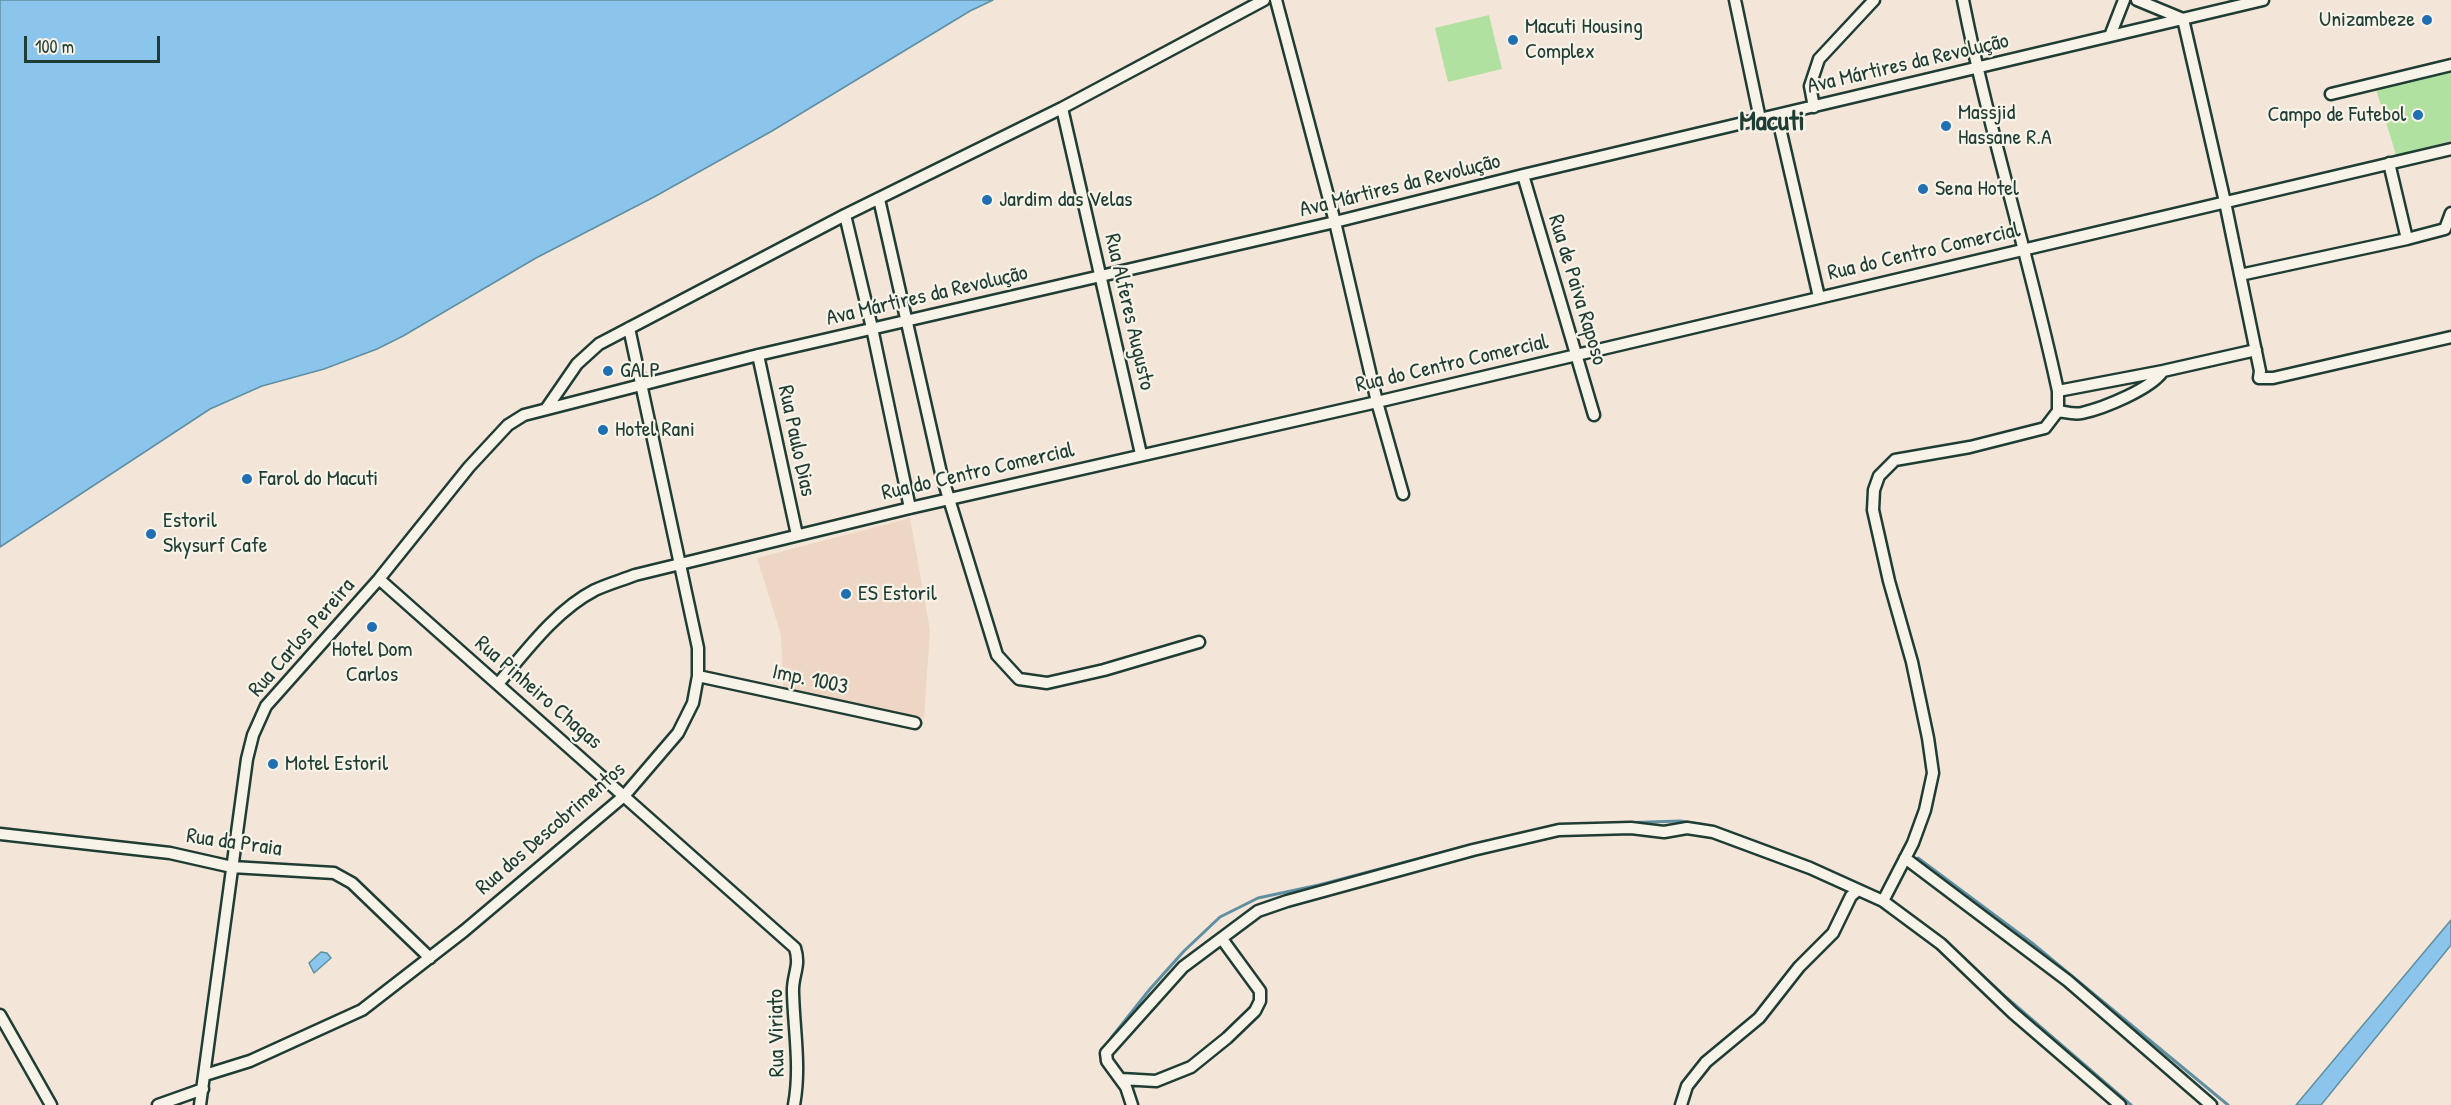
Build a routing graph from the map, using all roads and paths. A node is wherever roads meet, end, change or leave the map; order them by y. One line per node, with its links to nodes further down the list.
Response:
1 (1264, 0): 15 (street)
2 (1276, 0): 25 (street)
3 (1735, 0): 17 (street)
4 (1874, 0): 14 (street)
5 (1963, 0): 12 (street)
6 (2124, 0): 10 (street)
7 (2137, 0): 9 (street)
8 (2263, 0): 9 (street, Ava Mártires da Revolução)
9 (2183, 19): 10 (street, Ava Mártires da Revolução); 22 (street)
10 (2110, 36): 12 (street, Ava Mártires da Revolução)
11 (2451, 65): 13 (street)
12 (1976, 69): 14 (street, Ava Mártires da Revolução); 27 (street)
13 (2331, 94)
14 (1814, 107): 16 (street, Ava Mártires da Revolução)
15 (1062, 108): 21 (street); 28 (street, Rua Alferes Augusto)
16 (1777, 115): 17 (street, Ava Mártires da Revolução); 30 (street)
17 (1760, 119): 20 (street, Ava Mártires da Revolução)
18 (2451, 149): 19 (street, Rua do Centro Comercial)
19 (2389, 163): 22 (street, Rua do Centro Comercial); 26 (street)
20 (1523, 175): 25 (street, Ava Mártires da Revolução); 37 (street, Rua de Paiva Raposo)
21 (879, 199): 24 (street); 31 (street)
22 (2225, 202): 27 (street, Rua do Centro Comercial); 29 (street)
23 (2451, 213): 26 (street)
24 (845, 215): 32 (street); 33 (street)
25 (1335, 222): 28 (street, Ava Mártires da Revolução); 41 (street)
26 (2407, 238): 29 (street)
27 (2023, 248): 30 (street, Rua do Centro Comercial); 40 (street)
28 (1101, 275): 31 (street, Ava Mártires da Revolução); 45 (street, Rua Alferes Augusto)
29 (2240, 275): 35 (street)
30 (1819, 297): 37 (street, Rua do Centro Comercial)
31 (906, 320): 33 (street, Ava Mártires da Revolução); 47 (street)
32 (629, 328): 39 (street, Rua dos Descobrimentos); 42 (street)
33 (872, 328): 36 (street, Ava Mártires da Revolução); 48 (street)
34 (2451, 337): 35 (street)
35 (2256, 350): 38 (street)
36 (758, 355): 39 (street, Ava Mártires da Revolução); 49 (street, Rua Paulo Dias)
37 (1576, 355): 41 (street, Rua do Centro Comercial); 44 (street, Rua de Paiva Raposo)
38 (2163, 371): 40 (street); 43 (street)
39 (640, 383): 42 (street, Ava Mártires da Revolução); 50 (street, Rua dos Descobrimentos)
40 (2058, 391): 43 (street)
41 (1377, 402): 45 (street, Rua do Centro Comercial); 46 (street)
42 (546, 409): 51 (street, Rua Carlos Pereira)
43 (2058, 411): 58 (street)
44 (1594, 415)
45 (1141, 454): 47 (street, Rua do Centro Comercial)
46 (1403, 494)
47 (950, 500): 48 (street, Rua do Centro Comercial); 52 (street)
48 (910, 508): 49 (street, Rua do Centro Comercial)
49 (797, 535): 50 (street, Rua do Centro Comercial)
50 (681, 562): 53 (street, Rua dos Descobrimentos); 54 (street, Rua do Centro Comercial)
51 (379, 579): 54 (street, Rua Pinheiro Chagas); 59 (street, Rua Carlos Pereira)
52 (1199, 642)
53 (698, 676): 55 (street, Imp. 1003); 56 (street, Rua dos Descobrimentos)
54 (498, 684): 56 (street, Rua Pinheiro Chagas)
55 (915, 723)
56 (624, 796): 63 (street, Rua dos Descobrimentos); 64 (street, Rua Pinheiro Chagas)
57 (0, 834): 59 (street, Rua da Praia)
58 (1905, 858): 61 (street); 76 (street)
59 (232, 867): 63 (street, Rua da Praia); 66 (street, Rua Carlos Pereira)
60 (1858, 890): 61 (street); 62 (street); 74 (street)
61 (1883, 901): 75 (street)
62 (1222, 939): 67 (street); 67 (street)
63 (430, 958): 66 (street, Rua dos Descobrimentos)
64 (799, 960): 72 (street, Rua Viriato)
65 (0, 1015): 69 (street)
66 (206, 1075): 68 (street, Rua Carlos Pereira)
67 (1120, 1079): 73 (street)
68 (203, 1089): 70 (street); 71 (street, Rua Carlos Pereira)
69 (51, 1105)
70 (158, 1105)
71 (200, 1105)
72 (794, 1105)
73 (1132, 1105)
74 (1681, 1105)
75 (2120, 1105)
76 (2211, 1105)

